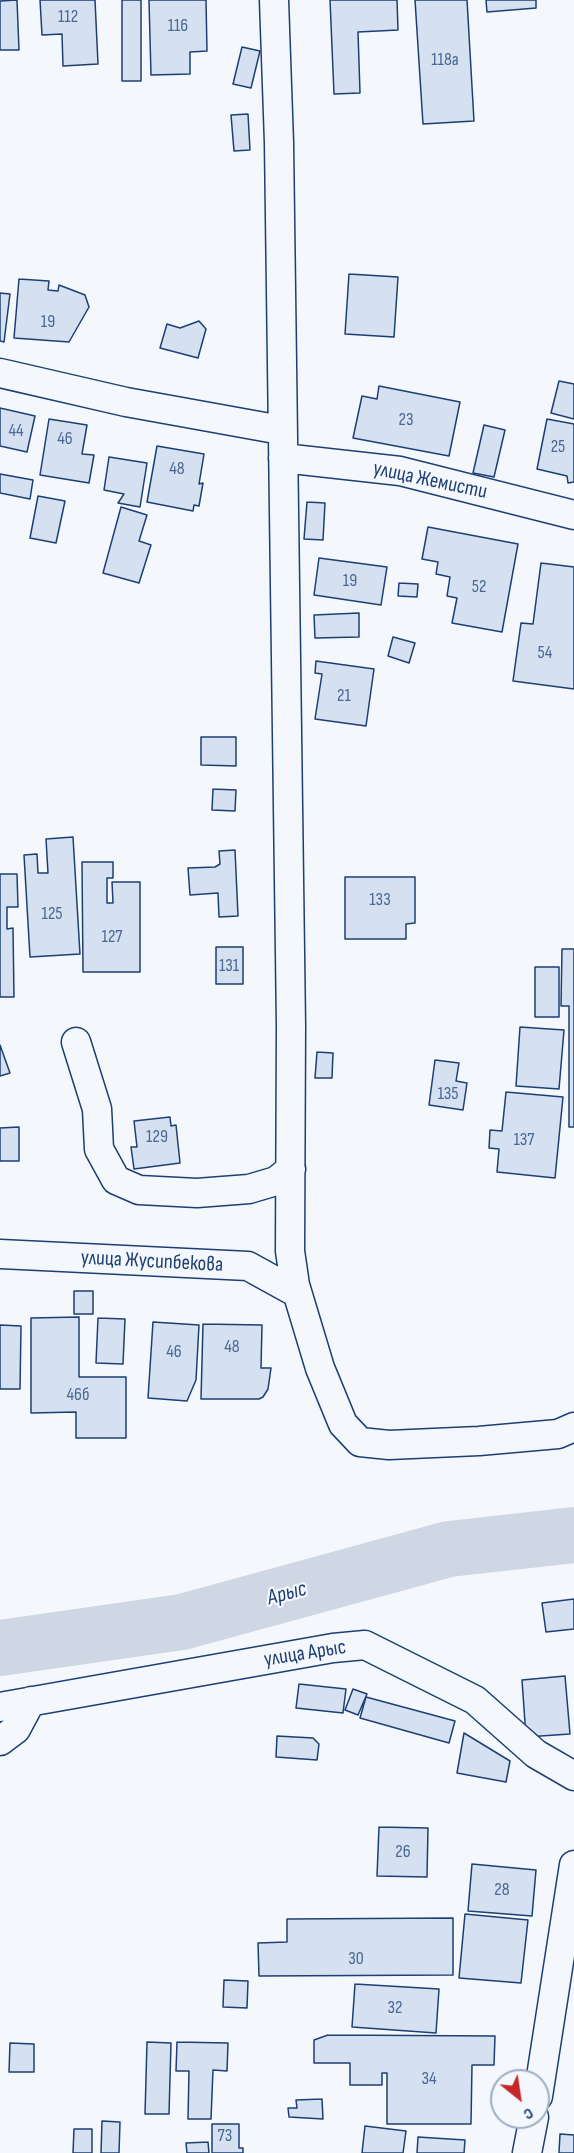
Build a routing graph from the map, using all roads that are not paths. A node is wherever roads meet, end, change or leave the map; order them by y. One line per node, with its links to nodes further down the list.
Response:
1 (274, 0): 3 (street)
2 (0, 373): 3 (street, улица Жемисти)
3 (282, 444): 4 (street, улица Жемисти); 6 (street)
4 (574, 516)
5 (76, 1042): 6 (street)
6 (291, 1169): 7 (street)
7 (290, 1242): 9 (street); 10 (street)
8 (0, 1254): 9 (street, улица Жусипбекова)
9 (248, 1266): 10 (street, улица Жусипбекова)
10 (297, 1293): 11 (street)
11 (574, 1427)
12 (31, 1701): 13 (street, улица Арыс); 14 (street); 15 (street, улица Арыс)
13 (0, 1707)
14 (0, 1740)
15 (574, 1776)
16 (574, 1865): 17 (street)
17 (542, 2069)
18 (532, 2129): 19 (street)
19 (527, 2153)

